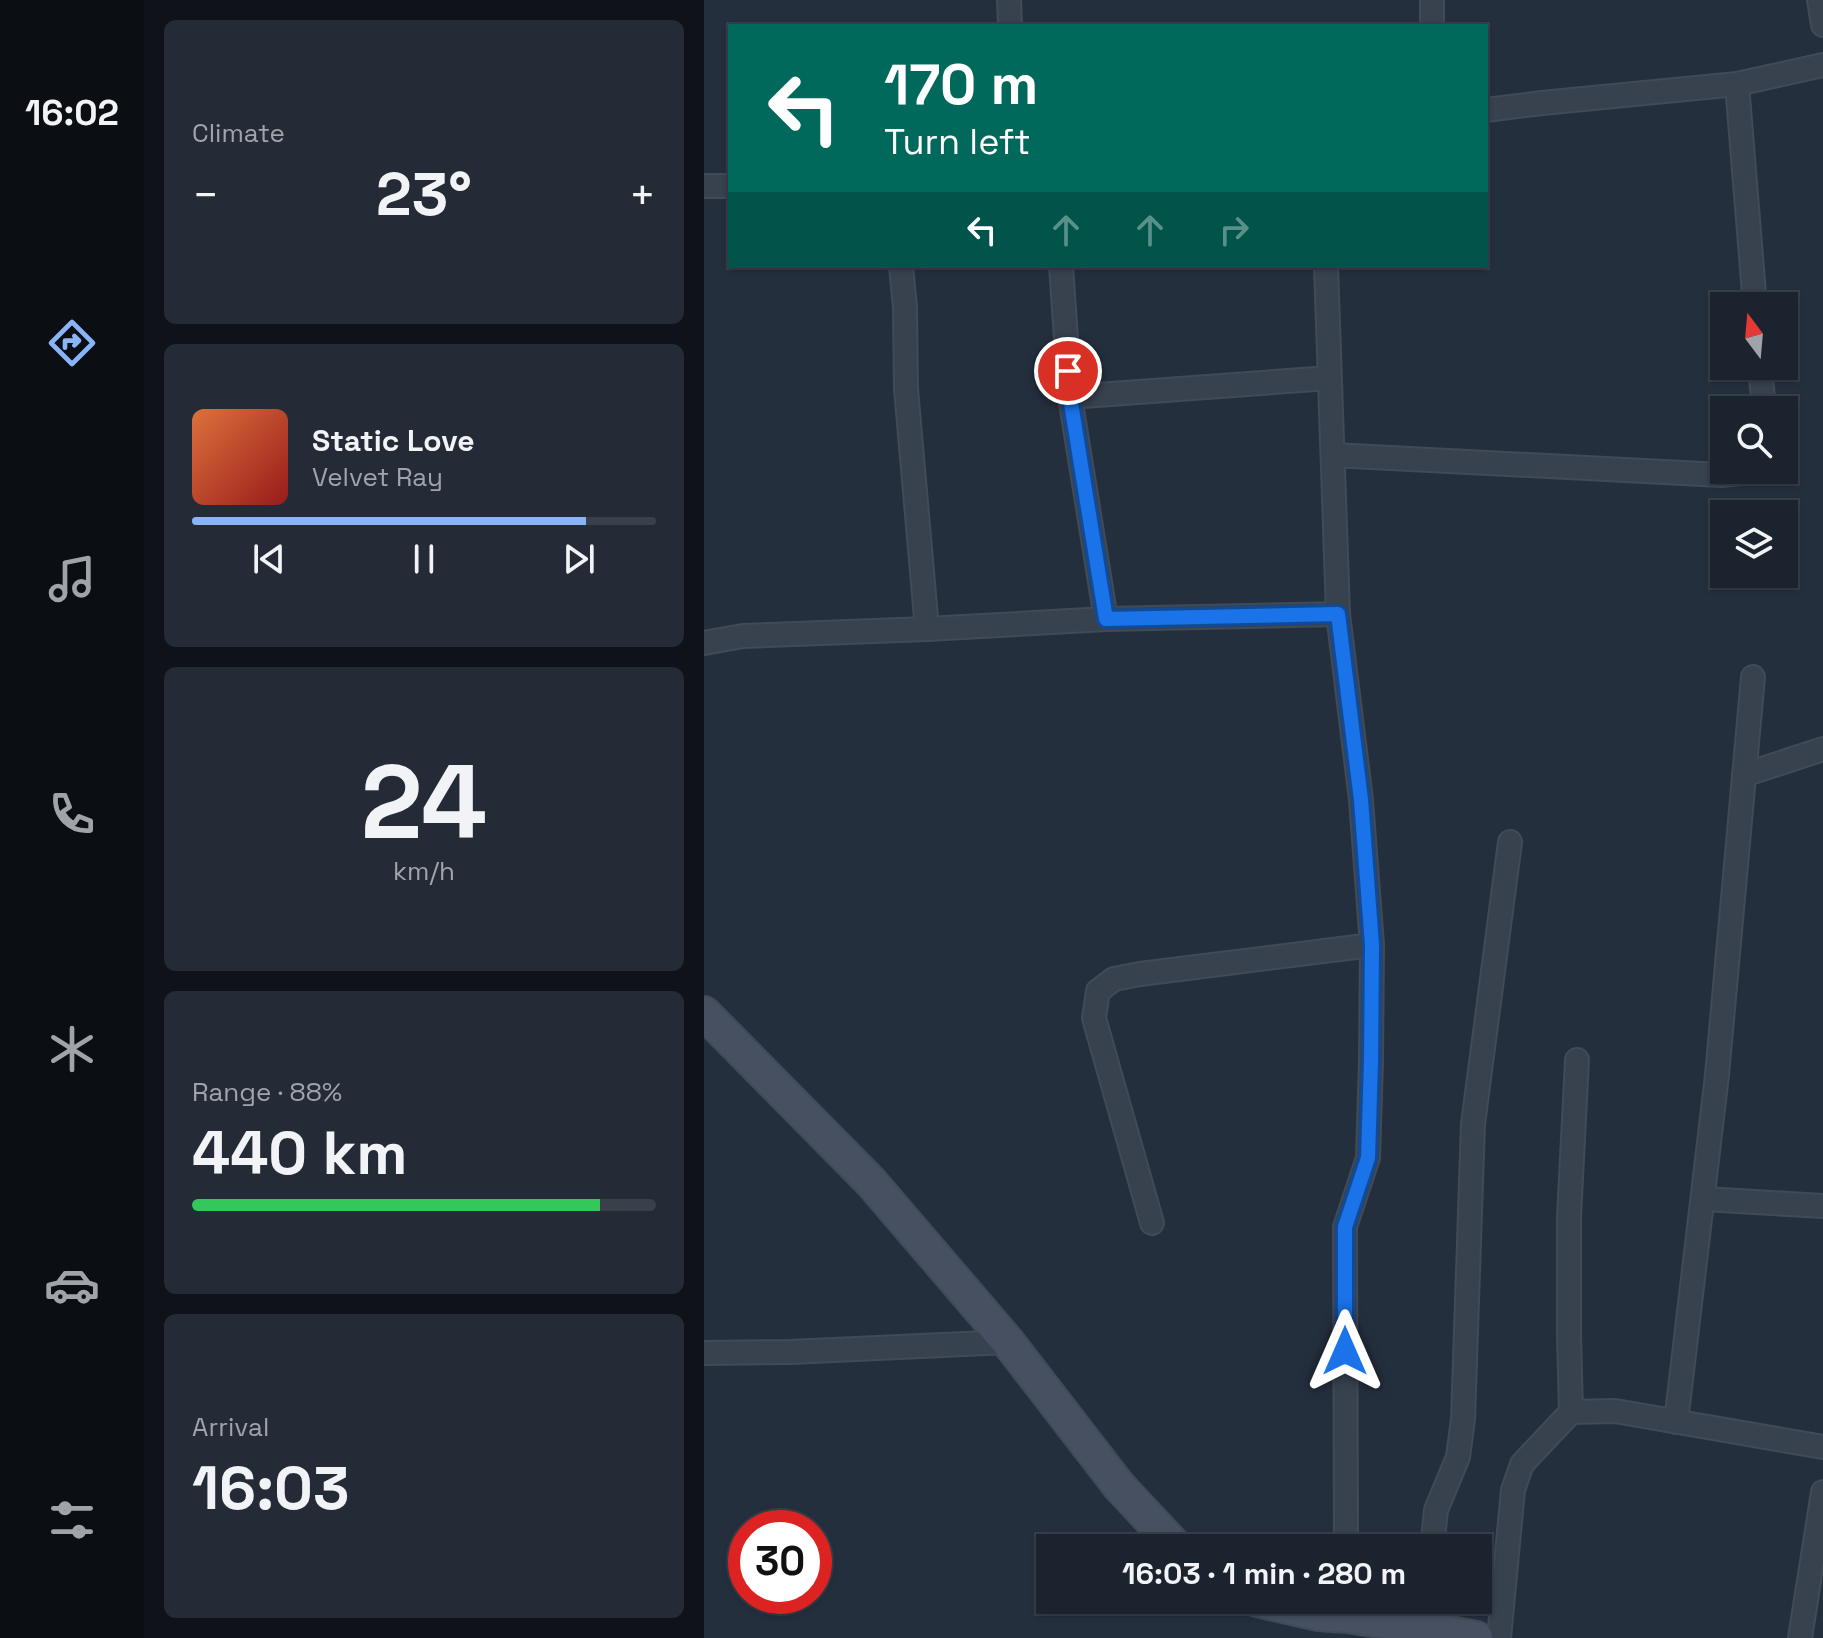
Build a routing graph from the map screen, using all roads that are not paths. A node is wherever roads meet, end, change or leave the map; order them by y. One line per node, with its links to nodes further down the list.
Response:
1 (1009, 0): 4 (street)
2 (1432, 0): 5 (street)
3 (1819, 0): 6 (street)
4 (1010, 24)
5 (1432, 24)
6 (1823, 25)
7 (1823, 65): 8 (street)
8 (1737, 84): 9 (street); 15 (street)
9 (1488, 110)
10 (704, 186): 11 (street)
11 (728, 186)
12 (901, 268): 22 (street)
13 (1061, 268): 17 (street)
14 (1326, 268): 16 (street)
15 (1754, 292)
16 (1329, 378): 17 (street); 18 (street)
17 (1070, 397): 21 (street)
18 (1333, 455): 19 (street); 20 (street)
19 (1710, 474)
20 (1338, 614): 21 (street); 28 (street)
21 (1106, 619): 22 (street)
22 (927, 629): 23 (street)
23 (704, 643)
24 (1753, 677): 26 (street)
25 (1823, 749): 26 (street)
26 (1744, 775): 31 (street)
27 (1510, 842): 42 (street)
28 (1372, 945): 33 (street); 41 (street)
29 (704, 1013): 34 (street)
30 (1577, 1060): 36 (street)
31 (1704, 1199): 32 (street); 37 (street)
32 (1823, 1206)
33 (1152, 1223)
34 (1008, 1342): 35 (street); 40 (street)
35 (704, 1353)
36 (1571, 1412): 37 (street); 48 (street)
37 (1676, 1422): 38 (street)
38 (1823, 1447)
39 (1823, 1492): 49 (street)
40 (1164, 1534)
41 (1346, 1534)
42 (1433, 1534)
43 (1318, 1614): 46 (street)
44 (1407, 1614): 46 (street)
45 (1425, 1614): 47 (street)
46 (1345, 1618)
47 (1476, 1638)
48 (1499, 1638)
49 (1800, 1638)

